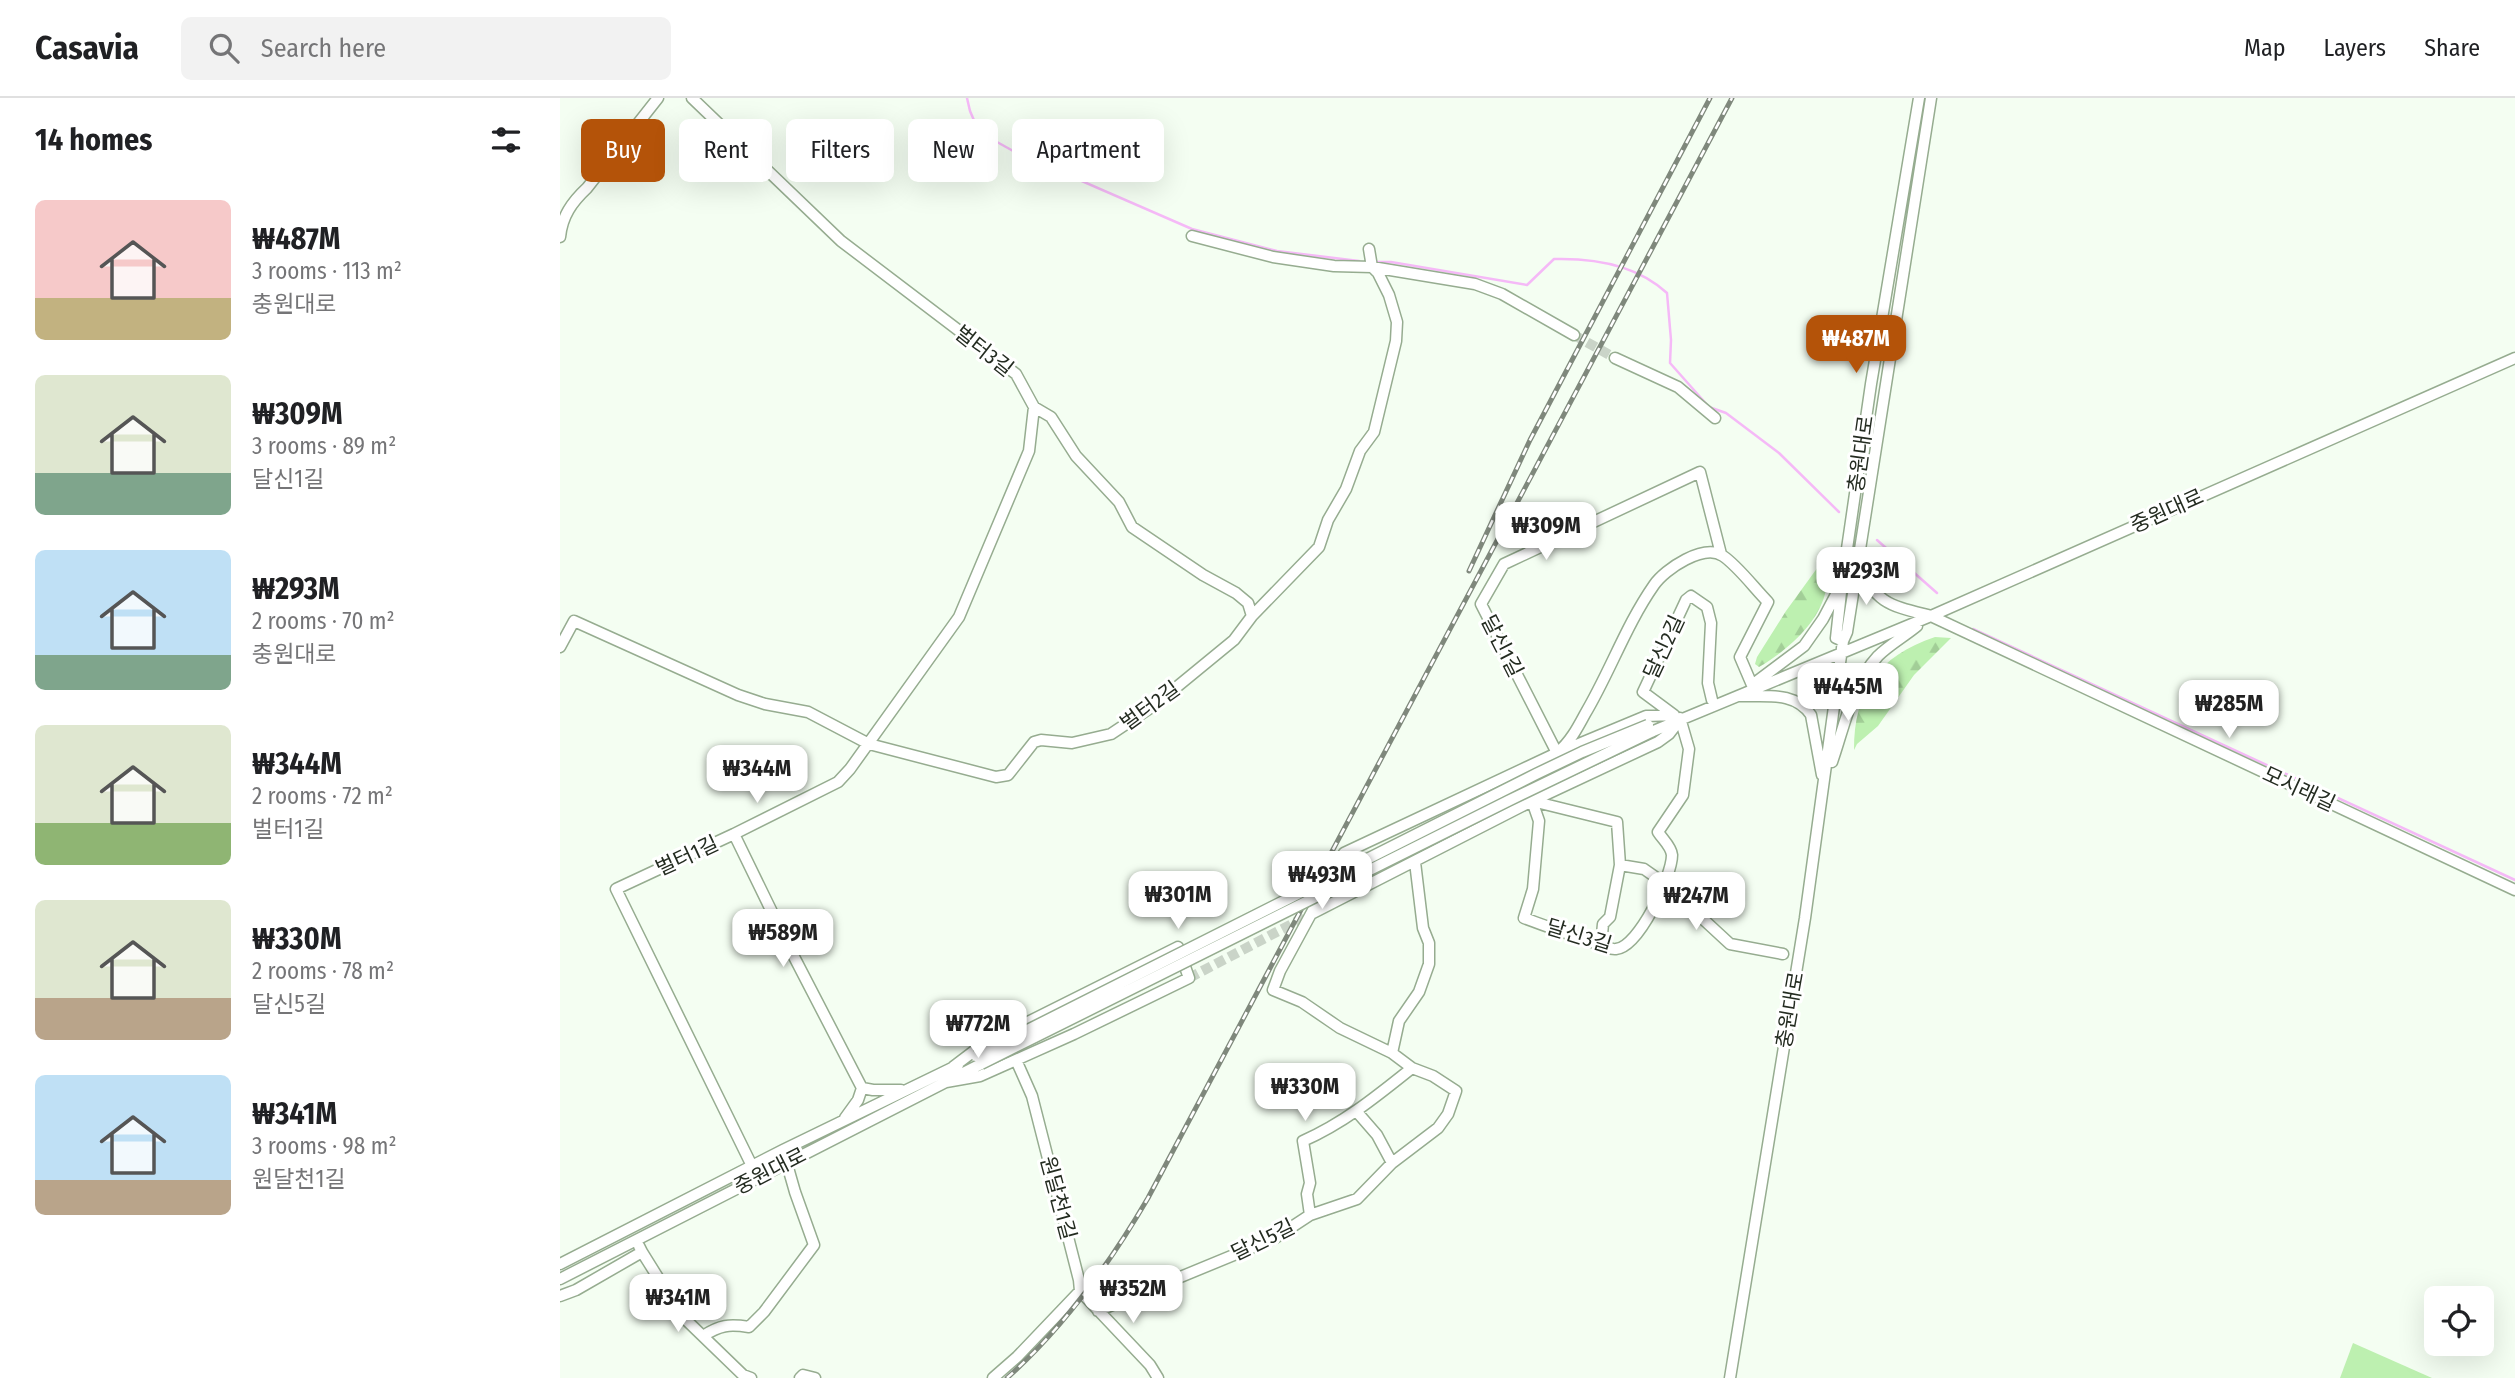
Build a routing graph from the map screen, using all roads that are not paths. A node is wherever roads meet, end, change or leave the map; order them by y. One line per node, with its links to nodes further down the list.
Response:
1 (658, 98): 6 (street)
2 (692, 98): 12 (street, 벌터3길)
3 (1919, 98): 16 (street, 충원대로)
4 (1931, 98): 15 (street, 충원대로)
5 (1192, 236): 8 (street)
6 (560, 237)
7 (1369, 249): 8 (street)
8 (1372, 267): 9 (street); 17 (street, 벌터2길)
9 (1574, 335)
10 (1615, 358): 13 (street)
11 (2515, 358): 18 (street, 중원대로)
12 (1034, 407): 17 (street, 벌터3길); 27 (street, 벌터1길)
13 (1716, 418)
14 (1721, 554): 23 (street); 28 (street); 28 (street, 달신1길)
15 (1858, 560): 18 (street, 모시래길); 19 (street, 충원대로)
16 (1842, 583): 19 (street, 충원대로); 23 (street)
17 (1252, 616): 27 (street, 벌터2길)
18 (1931, 616): 21 (street, 중원대로); 29 (street); 35 (street, 모시래길)
19 (1843, 641): 21 (street, 충원대로)
20 (560, 647): 27 (street, 벌터2길)
21 (1841, 654): 22 (street, 중원대로); 29 (street, 충원대로)
22 (1818, 661): 23 (street, 중원대로); 24 (street, 중원대로)
23 (1752, 685): 25 (street, 중원대로)
24 (1734, 696): 26 (street, 중원대로); 29 (street)
25 (1712, 700): 26 (street, 중원대로); 26 (street, 달신2길)
26 (1677, 717): 28 (street); 30 (street); 34 (street, 달신3길); 40 (street, 중원대로, bridge)
27 (869, 744): 31 (street, 벌터1길)
28 (1557, 753): 36 (street)
29 (1824, 788): 68 (street, 충원대로)
30 (1532, 801): 32 (street); 33 (street); 37 (street, 달신3길)
31 (734, 834): 45 (street); 52 (street, 벌터1길)
32 (1415, 862): 36 (street); 39 (street)
33 (1620, 865): 34 (street); 37 (street)
34 (1664, 883): 37 (street, 달신3길); 38 (street)
35 (2515, 890)
36 (1311, 914): 39 (street, 달신5길)
37 (1601, 945)
38 (1783, 954)
39 (1392, 1053): 43 (street, 달신5길)
40 (978, 1060): 42 (street, 중원대로); 44 (street, 중원대로)
41 (1016, 1060): 42 (street); 44 (street); 59 (street, 원달천1길)
42 (954, 1067): 46 (street, 중원대로)
43 (1412, 1068): 47 (street, 달신5길); 51 (street, 달신5길)
44 (946, 1082): 50 (street, 중원대로)
45 (862, 1088): 46 (street); 48 (street)
46 (907, 1089): 48 (street, 중원대로)
47 (1357, 1112): 51 (street); 53 (street, 달신5길)
48 (844, 1120): 49 (street, 중원대로)
49 (783, 1150): 50 (street); 52 (street, 중원대로)
50 (786, 1163): 55 (street, 중원대로); 62 (street)
51 (1392, 1163): 53 (street, 달신5길)
52 (752, 1166): 54 (street, 중원대로)
53 (1310, 1215): 61 (street, 달신5길)
54 (628, 1229): 55 (street); 57 (street, 중원대로)
55 (635, 1241): 56 (street); 58 (street, 중원대로)
56 (642, 1252): 60 (street); 62 (street)
57 (560, 1264)
58 (560, 1279)
59 (1080, 1291): 61 (street); 66 (street)
60 (560, 1296)
61 (1098, 1311): 67 (street)
62 (703, 1336): 63 (street)
63 (746, 1377)
64 (800, 1378): 65 (street)
65 (815, 1378)
66 (993, 1378)
67 (1158, 1378)
68 (1730, 1378)

